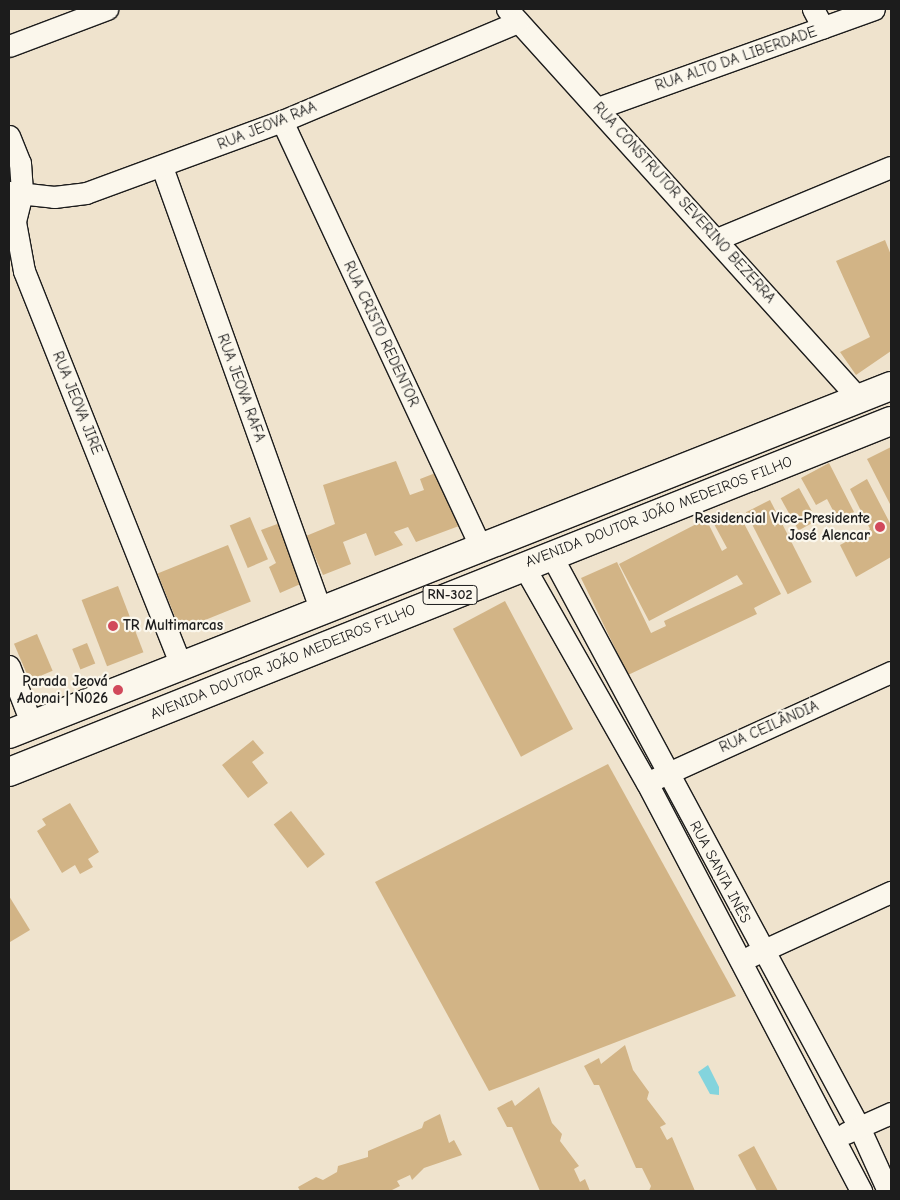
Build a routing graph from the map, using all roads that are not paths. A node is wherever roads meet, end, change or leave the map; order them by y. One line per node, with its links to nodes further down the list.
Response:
1 (107, 9): 6 (street)
2 (813, 9): 5 (street)
3 (874, 9): 5 (street, RUA ALTO DA LIBERDADE)
4 (512, 15): 7 (street, RUA CONSTRUTOR SEVERINO BEZERRA); 8 (street, RUA JEOVA RAA)
5 (823, 28): 7 (street, RUA ALTO DA LIBERDADE)
6 (9, 46)
7 (598, 108): 13 (street, RUA CONSTRUTOR SEVERINO BEZERRA)
8 (282, 121): 10 (street, RUA JEOVA RAA); 17 (street, RUA CRISTO REDENTOR)
9 (9, 136): 12 (street, RUA JEOVA JIRE)
10 (162, 167): 12 (street, RUA JEOVA RAA); 20 (street, RUA JEOVA RAFA)
11 (891, 167): 13 (street)
12 (16, 192): 21 (street, RUA JEOVA JIRE)
13 (717, 239): 15 (street, RUA CONSTRUTOR SEVERINO BEZERRA)
14 (891, 386): 15 (main road, RN-302)
15 (860, 400): 17 (main road, RN-302)
16 (891, 421): 18 (main road, AVENIDA DOUTOR JOÃO MEDEIROS FILHO / RN-302)
17 (480, 546): 20 (main road, RN-302)
18 (550, 553): 19 (main road, AVENIDA DOUTOR JOÃO MEDEIROS FILHO / RN-302); 26 (street, RUA SANTA INÊS)
19 (523, 565): 25 (main road, AVENIDA DOUTOR JOÃO MEDEIROS FILHO / RN-302); 27 (street, RUA SANTA INÊS)
20 (321, 610): 21 (main road, RN-302)
21 (181, 665): 24 (main road, RN-302)
22 (9, 666): 24 (street)
23 (891, 672): 26 (street, RUA CEILÂNDIA)
24 (20, 729)
25 (9, 772)
26 (668, 772): 27 (street, RUA CEILÂNDIA); 29 (street, RUA SANTA INÊS)
27 (647, 783): 30 (street, RUA SANTA INÊS)
28 (891, 892): 29 (street)
29 (762, 951): 30 (street); 32 (street, RUA SANTA INÊS)
30 (741, 960): 33 (street, RUA SANTA INÊS)
31 (891, 1113): 32 (street)
32 (859, 1127): 33 (street); 35 (street, RUA SANTA INÊS)
33 (834, 1138): 34 (street, RUA SANTA INÊS)
34 (861, 1191)
35 (888, 1191)

